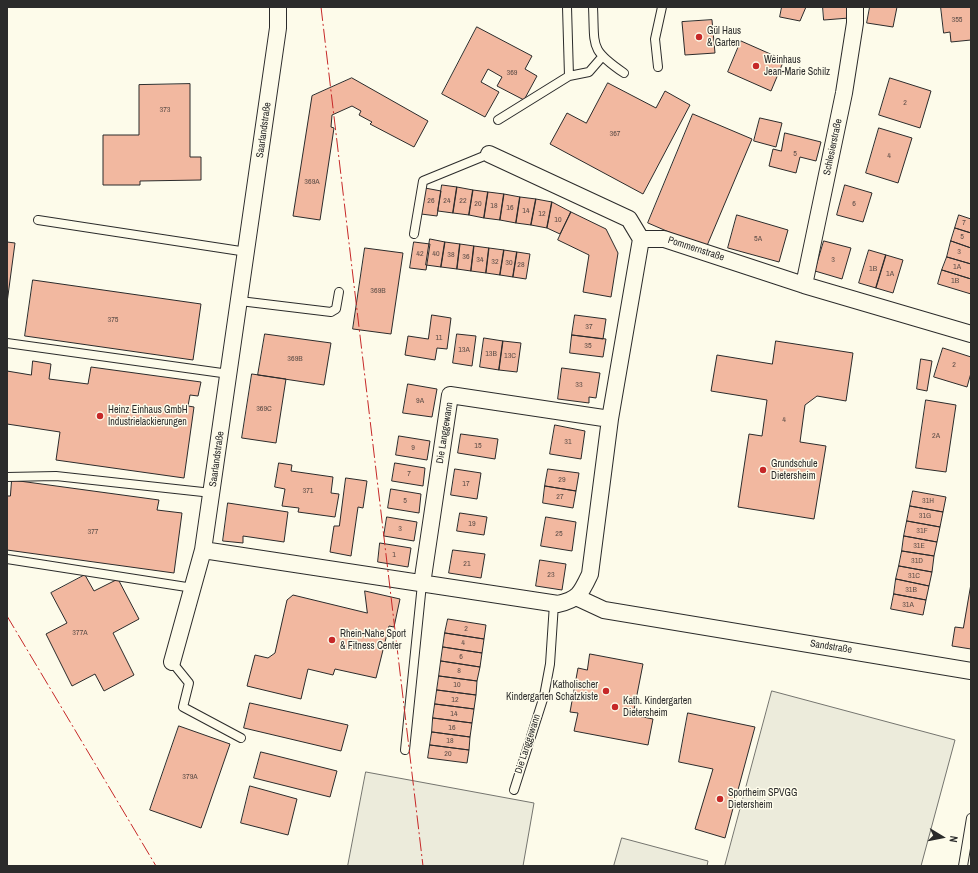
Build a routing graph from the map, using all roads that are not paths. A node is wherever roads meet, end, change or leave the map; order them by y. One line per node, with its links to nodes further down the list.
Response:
1 (278, 7): 15 (street, Saarlandstraße)
2 (567, 7): 9 (lane)
3 (593, 7): 6 (lane)
4 (662, 7): 7 (lane)
5 (854, 7): 16 (street, Schlesierstraße)
6 (602, 57): 8 (lane); 9 (lane)
7 (658, 67)
8 (624, 73)
9 (569, 76): 10 (lane)
10 (498, 120)
11 (489, 154): 13 (lane); 14 (street)
12 (38, 220): 15 (lane)
13 (414, 234)
14 (641, 239): 16 (street, Pommernstraße); 22 (street)
15 (247, 252): 18 (street, Saarlandstraße)
16 (804, 285): 19 (street, Pommernstraße)
17 (339, 292): 18 (lane)
18 (240, 301): 21 (street, Saarlandstraße)
19 (971, 334)
20 (7, 343): 21 (lane)
21 (229, 374): 24 (street, Saarlandstraße)
22 (610, 419): 27 (street, Die Langgewann); 29 (street)
23 (7, 477): 24 (lane)
24 (212, 494): 25 (street, Saarlandstraße)
25 (203, 550): 27 (street); 28 (street, Saarlandstraße)
26 (7, 559): 28 (lane)
27 (422, 584): 30 (street); 34 (lane, Die Langgewann)
28 (193, 588): 31 (street, Saarlandstraße)
29 (576, 597): 30 (street); 32 (street, Sandstraße)
30 (554, 604): 35 (lane, Die Langgewann)
31 (172, 662): 33 (lane)
32 (971, 671)
33 (241, 738)
34 (405, 750)
35 (514, 790)
36 (971, 818): 37 (lane)
37 (963, 866)

